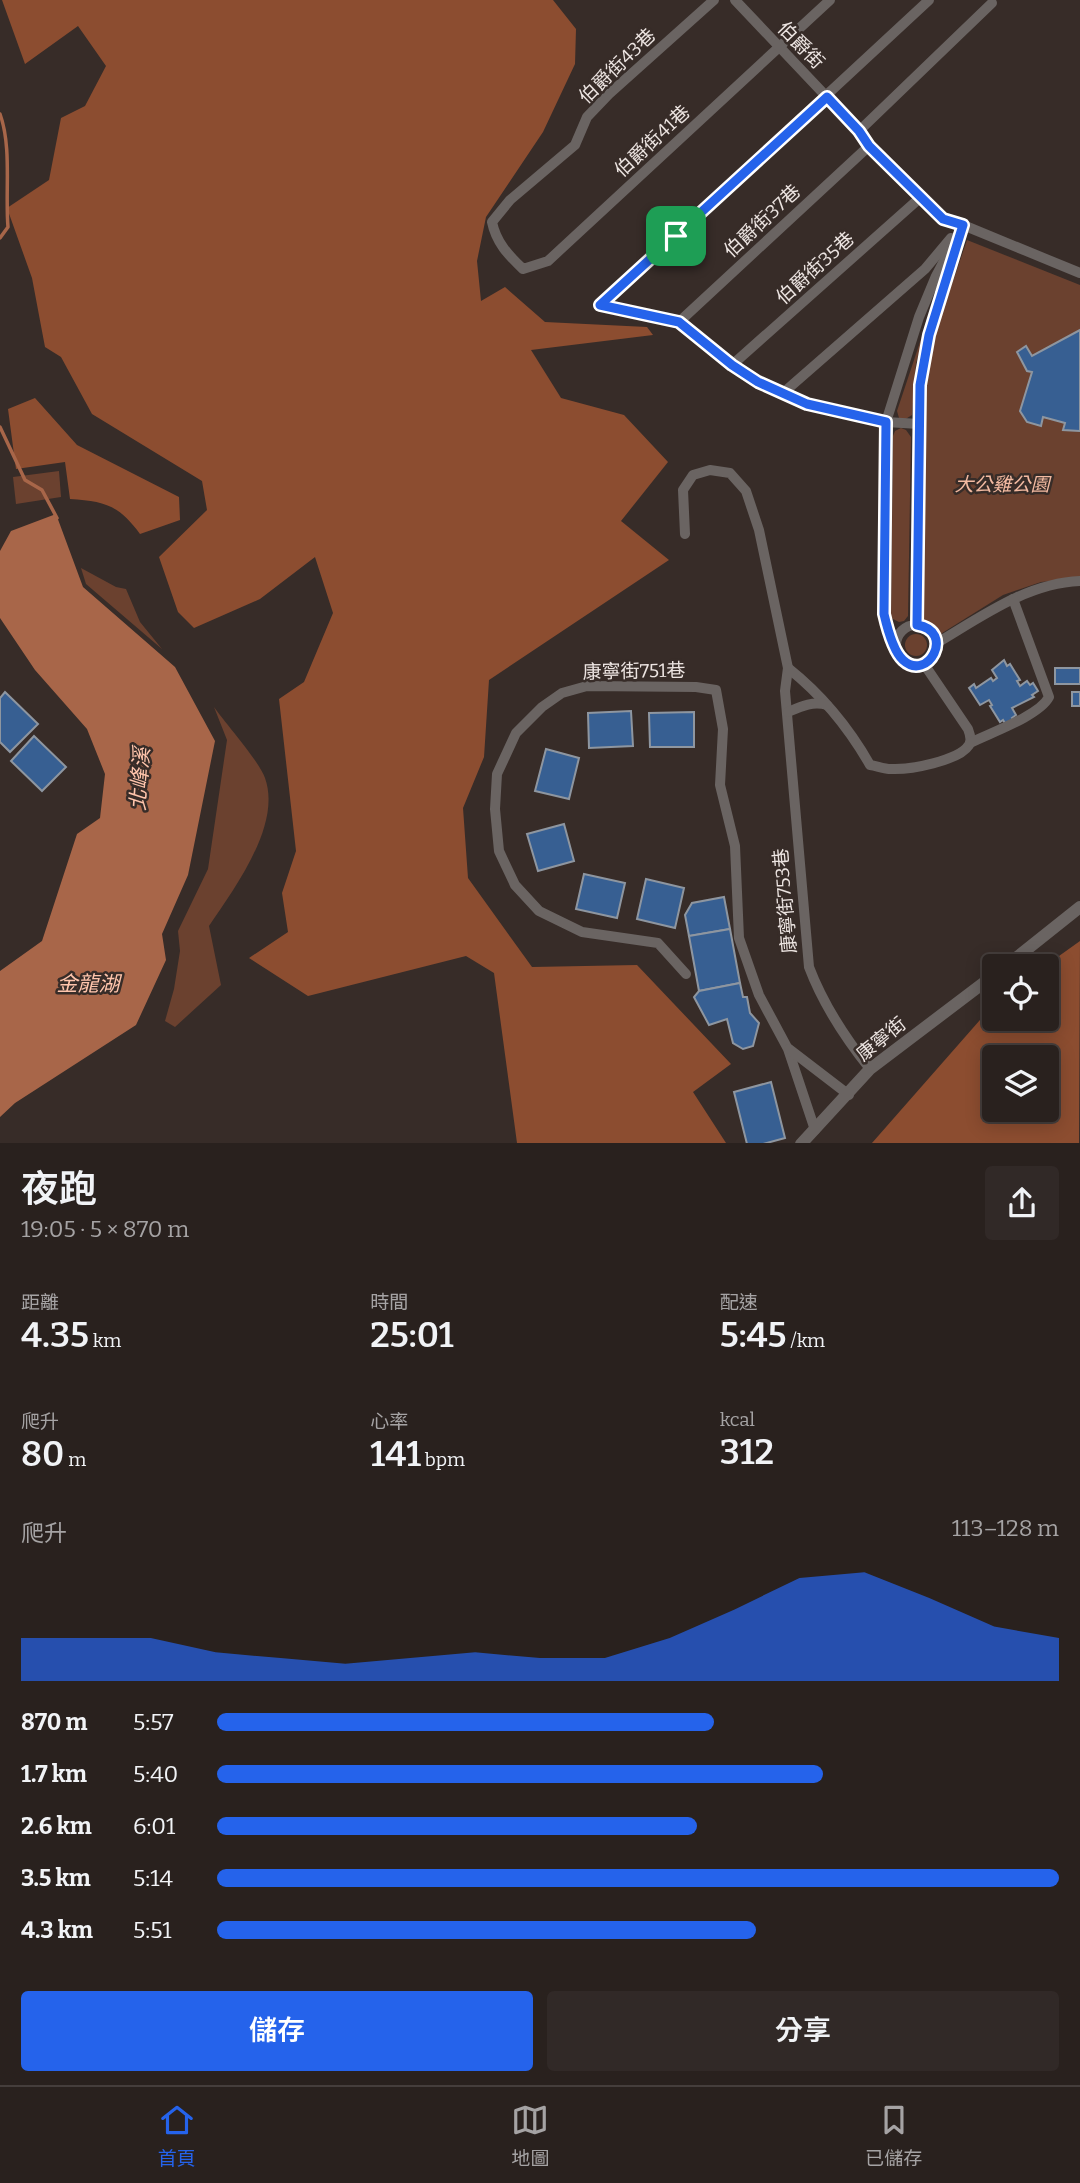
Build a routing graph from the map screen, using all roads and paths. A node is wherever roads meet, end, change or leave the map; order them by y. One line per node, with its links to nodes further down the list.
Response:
1 (714, 0): 12 (street, 伯爵街43巷)
2 (735, 0): 6 (street, 伯爵街)
3 (830, 0): 6 (street, 伯爵街41巷)
4 (929, 0): 7 (street)
5 (992, 3): 8 (street)
6 (779, 47): 7 (street, 伯爵街); 12 (street, 伯爵街41巷)
7 (827, 97): 8 (street, 伯爵街); 14 (street)
8 (859, 131): 9 (street, 伯爵街)
9 (869, 146): 10 (street, 伯爵街); 14 (street, 伯爵街37巷)
10 (921, 197): 11 (street, 伯爵街); 15 (street, 伯爵街35巷)
11 (963, 225): 13 (street, 伯爵街); 16 (street); 17 (street); 18 (street)
12 (548, 261)
13 (1080, 273)
14 (679, 322): 15 (street)
15 (732, 365): 16 (street)
16 (783, 393): 17 (street)
17 (886, 422): 18 (street); 24 (street)
18 (919, 424): 22 (street)
19 (685, 534): 26 (street)
20 (1080, 581): 21 (street)
21 (1013, 599): 23 (street); 29 (street)
22 (917, 625): 23 (street); 24 (street)
23 (937, 643): 25 (street)
24 (896, 646): 25 (street)
25 (924, 664): 29 (street)
26 (788, 668): 27 (street); 28 (street, 康寧街753巷)
27 (828, 705): 28 (street); 29 (street)
28 (789, 712): 35 (street, 康寧街753巷)
29 (970, 743)
30 (1077, 915): 31 (street)
31 (1023, 954)
32 (686, 974): 34 (street, 康寧街751巷)
33 (982, 984): 35 (street, 康寧街)
34 (789, 1049): 36 (street, 康寧街751巷); 37 (street, 康寧街751巷)
35 (870, 1069): 36 (street, 康寧街)
36 (849, 1095): 37 (street, 康寧街)
37 (815, 1130): 38 (street, 康寧街)
38 (801, 1143)

